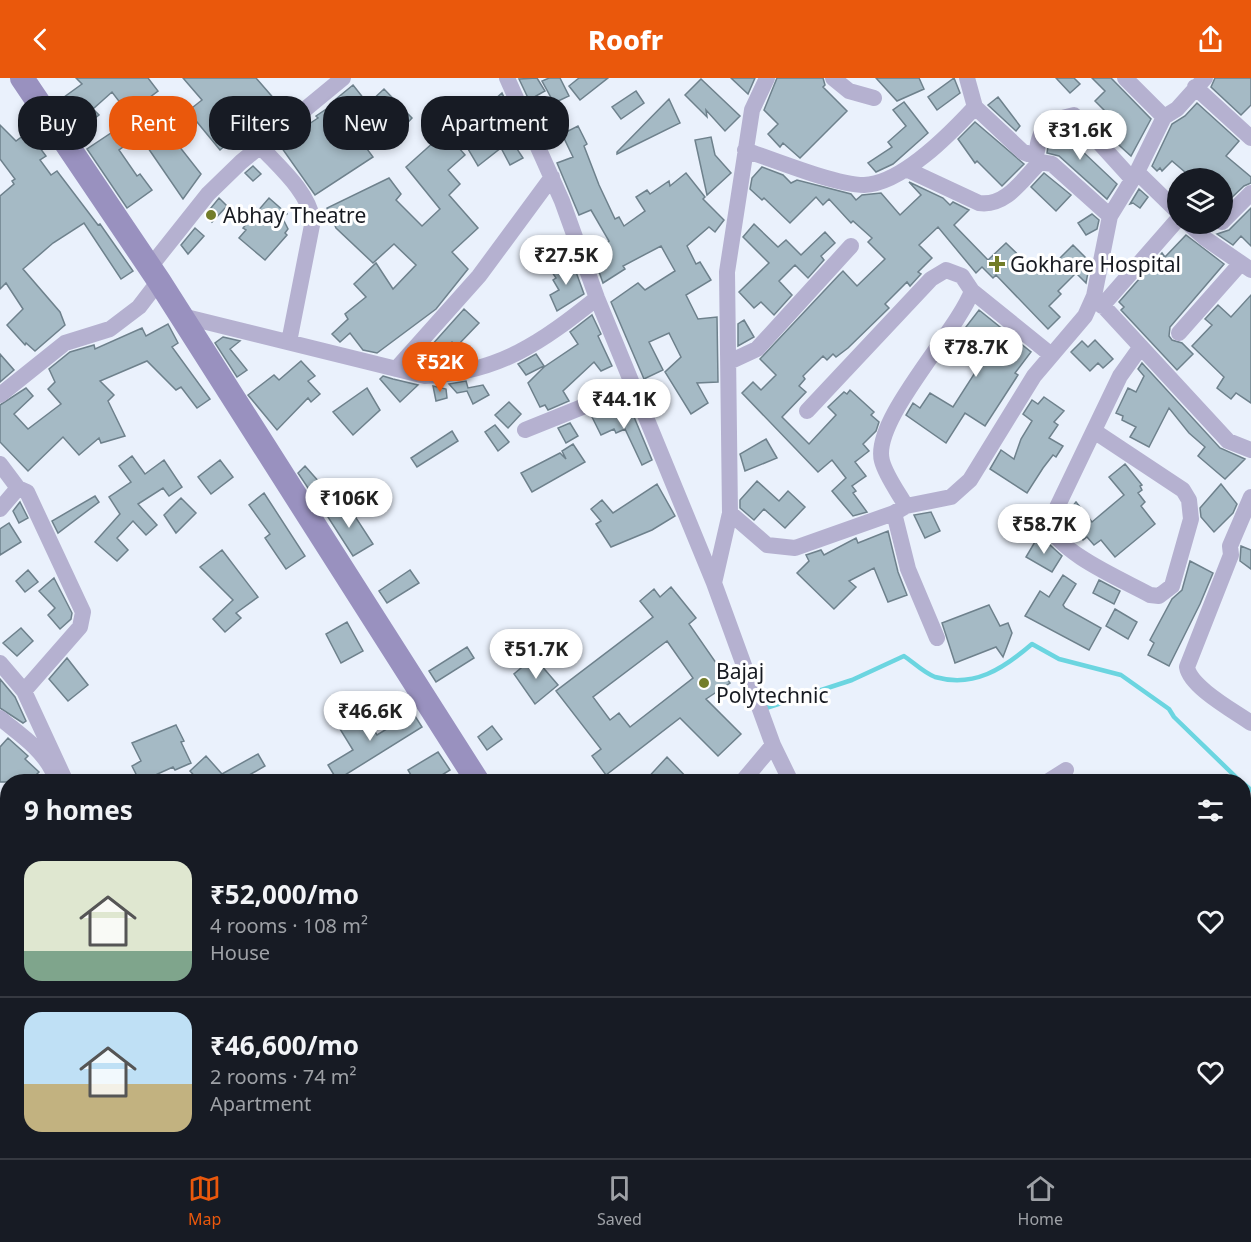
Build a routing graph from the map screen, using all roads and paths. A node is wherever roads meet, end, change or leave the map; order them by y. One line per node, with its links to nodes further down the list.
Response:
1 (22, 78): 30 (main road)
2 (343, 78): 10 (street)
3 (507, 78): 19 (street)
4 (767, 78): 16 (street)
5 (833, 78): 9 (street)
6 (967, 78): 11 (street)
7 (1125, 78): 12 (street)
8 (1200, 82): 12 (street); 13 (street)
9 (874, 98)
10 (311, 105)
11 (975, 106): 17 (street); 18 (street)
12 (1164, 117): 18 (street)
13 (1251, 138)
14 (257, 150): 30 (street)
15 (264, 150): 36 (street)
16 (745, 150): 17 (street); 39 (street)
17 (906, 169): 23 (street)
18 (1135, 175): 21 (street); 23 (street)
19 (552, 177): 32 (street); 40 (street)
20 (1251, 193): 22 (street)
21 (1167, 203)
22 (1233, 212)
23 (1110, 216): 33 (street)
24 (1167, 230): 33 (street)
25 (1200, 234): 27 (street)
26 (1211, 234): 27 (street)
27 (1206, 239): 29 (street)
28 (851, 246): 39 (street)
29 (1246, 266): 35 (street)
30 (154, 274): 34 (main road); 42 (street)
31 (972, 291): 38 (street); 43 (street); 51 (street)
32 (597, 298): 40 (street); 41 (street)
33 (1098, 301): 37 (street); 38 (street)
34 (182, 316): 36 (street); 63 (main road)
35 (1179, 333)
36 (289, 342): 40 (street)
37 (1140, 348): 45 (street); 46 (street)
38 (1050, 354): 51 (street)
39 (729, 362): 52 (street)
40 (396, 369)
41 (632, 387): 44 (street); 53 (street)
42 (0, 395)
43 (807, 411)
44 (525, 430)
45 (1094, 431): 45 (street)
46 (1251, 450)
47 (0, 464): 48 (street)
48 (18, 488): 50 (street); 56 (street)
49 (1251, 497): 58 (street)
50 (0, 509)
51 (900, 510): 52 (street); 54 (street)
52 (730, 513): 53 (street)
53 (714, 583): 59 (street)
54 (937, 638)
55 (0, 663): 56 (street)
56 (24, 691): 62 (street)
57 (0, 718): 61 (street)
58 (1251, 723)
59 (773, 745): 64 (street); 65 (street)
60 (1066, 770): 66 (street)
61 (53, 774)
62 (62, 774)
63 (473, 774)
64 (749, 774)
65 (787, 774)
66 (1060, 774)

